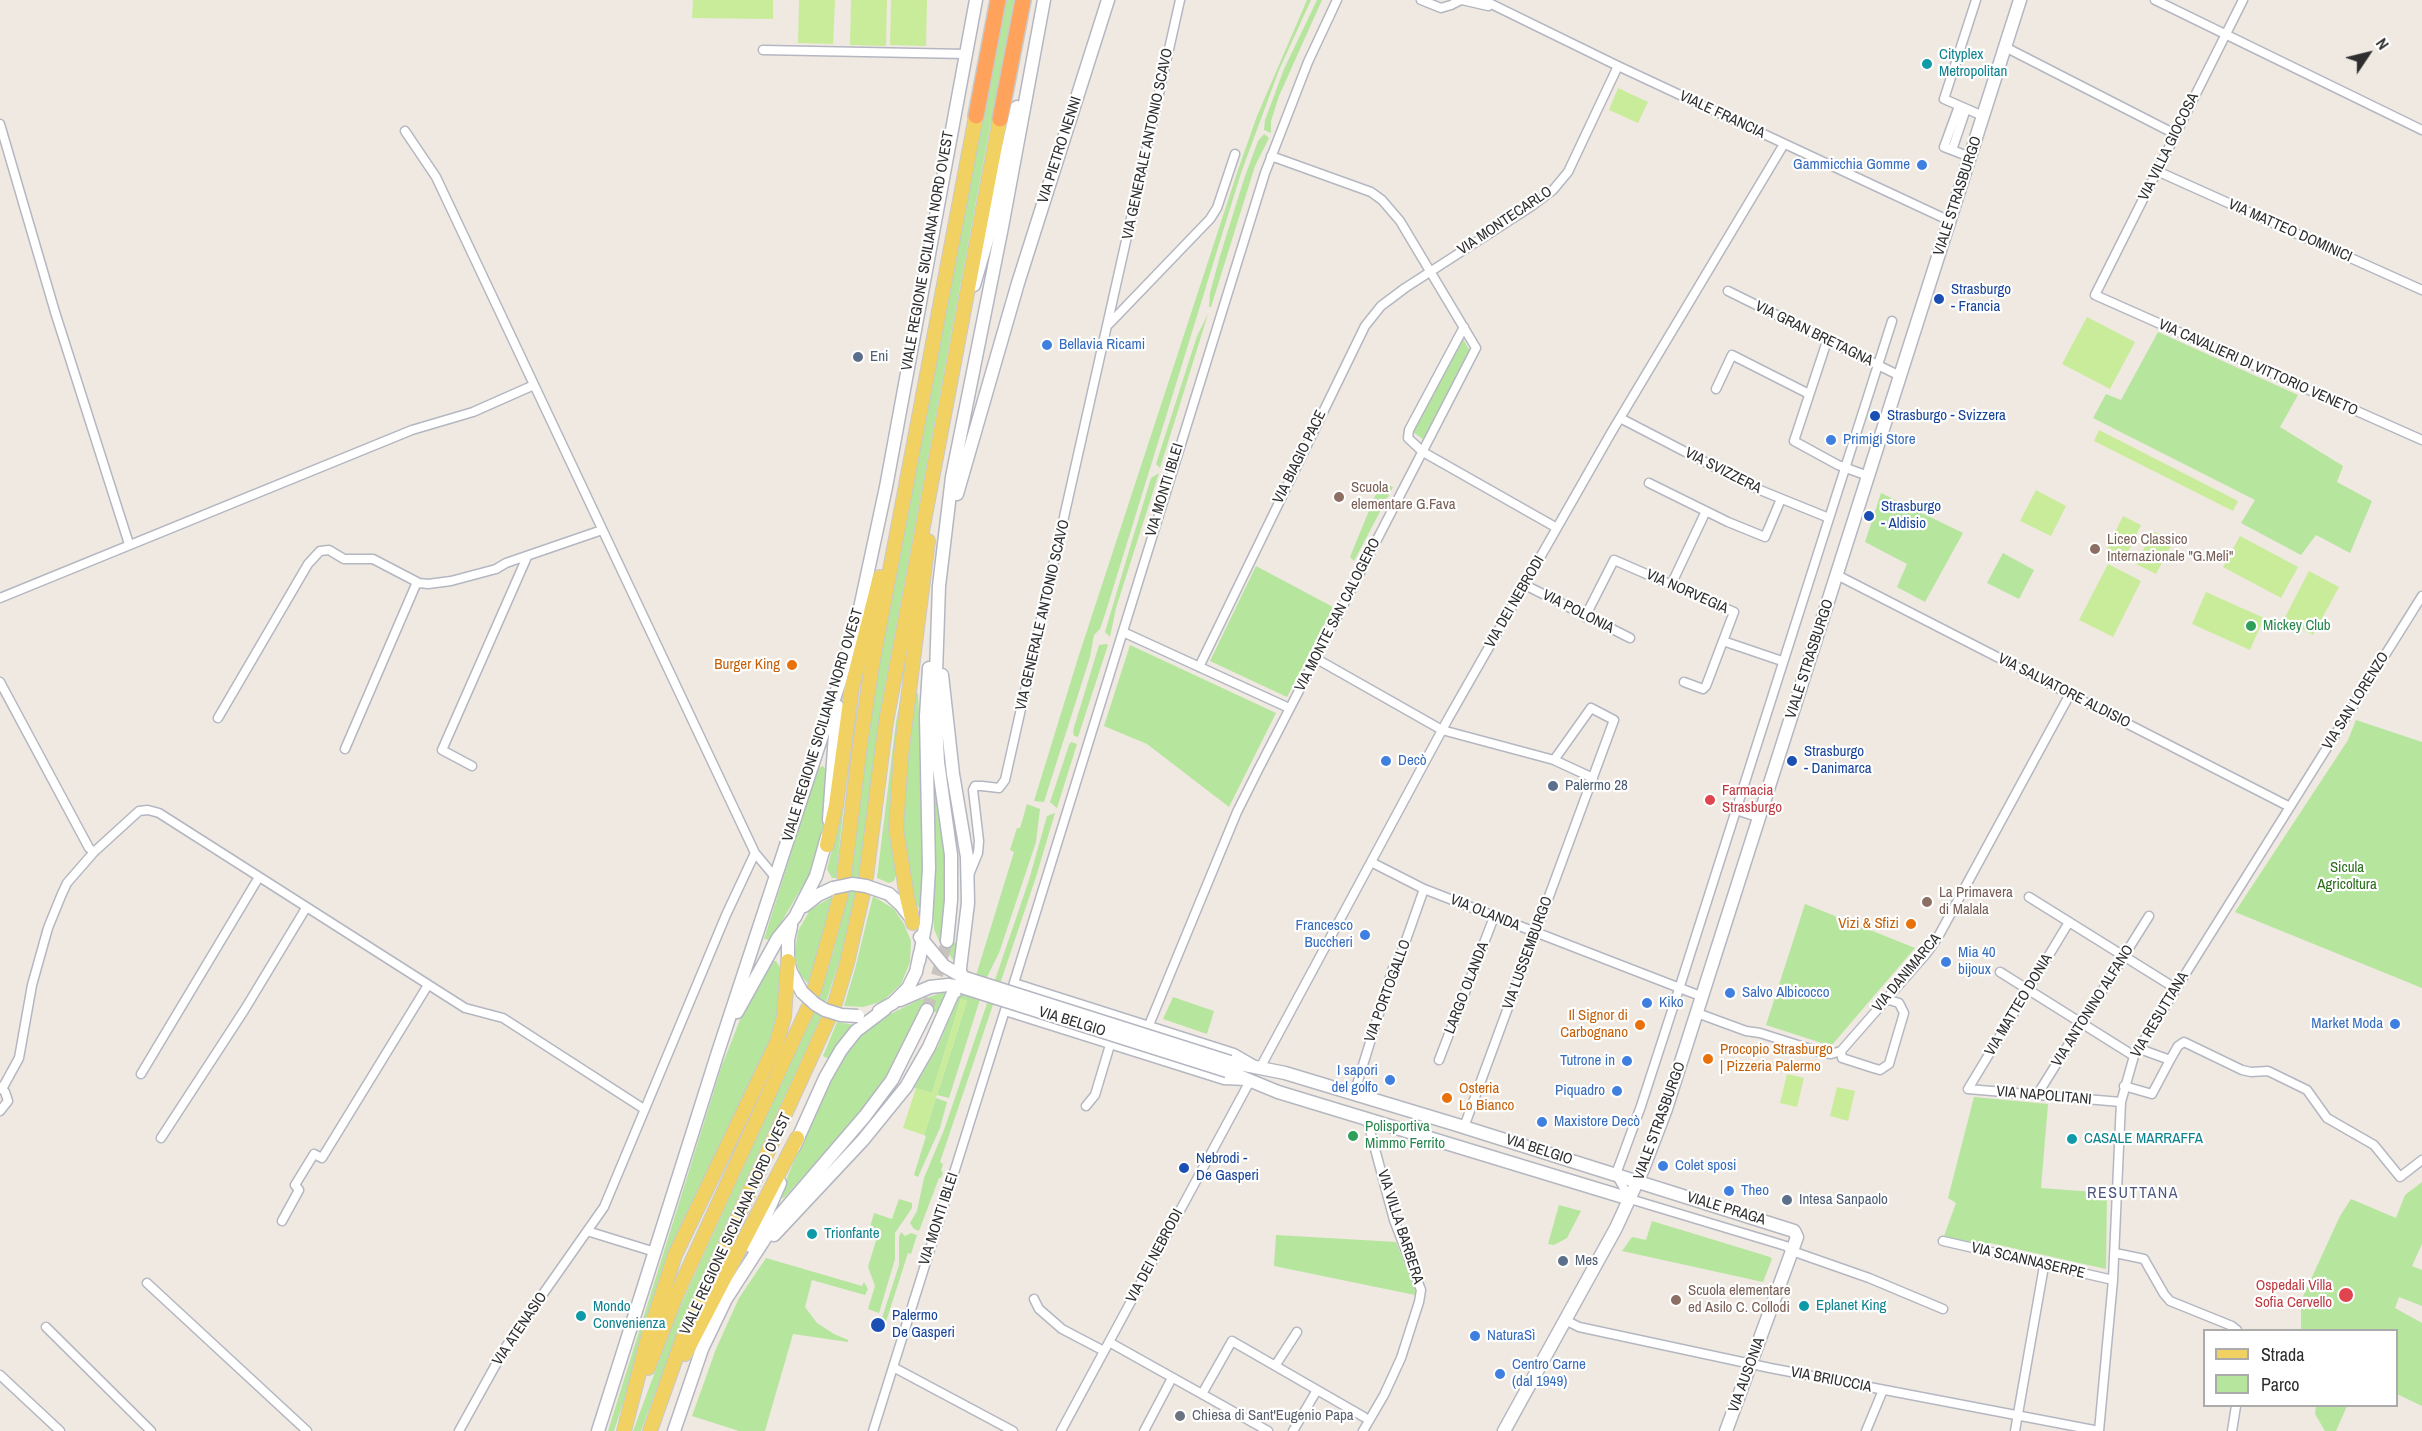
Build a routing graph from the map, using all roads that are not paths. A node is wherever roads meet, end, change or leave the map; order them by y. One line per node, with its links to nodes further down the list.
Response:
1 (976, 0): 19 (street, VIALE REGIONE SICILIANA NORD OVEST)
2 (998, 0): 23 (highway)
3 (1023, 0): 25 (highway)
4 (1044, 0): 21 (street)
5 (1108, 0): 41 (street, VIA PIETRO NENNI)
6 (1180, 0): 43 (street, VIA GENERALE ANTONIO SCAVO)
7 (1337, 0): 32 (street, VIA MONTI IBLEI)
8 (1421, 0): 9 (street)
9 (1461, 0): 15 (street, VIALE FRANCIA)
10 (1483, 0): 15 (street, VIALE FRANCIA)
11 (1976, 0): 22 (street)
12 (2020, 0): 17 (street, VIALE STRASBURGO)
13 (2155, 0): 16 (street)
14 (2243, 0): 16 (street, VIA VILLA GIOCOSA)
15 (1495, 4): 20 (street, VIALE FRANCIA)
16 (2225, 35): 27 (street); 29 (street, VIA VILLA GIOCOSA)
17 (2005, 47): 24 (street, VIALE STRASBURGO); 29 (street)
18 (763, 50): 19 (street)
19 (965, 54): 83 (street, VIALE REGIONE SICILIANA NORD OVEST)
20 (1618, 66): 30 (street, VIALE FRANCIA); 36 (street, VIA MONTECARLO)
21 (1032, 68): 40 (street); 45 (street)
22 (1963, 108): 24 (street, VIALE STRASBURGO); 33 (street)
23 (976, 116): 52 (main road, VIALE REGIONE SICILIANA NORD OVEST)
24 (1983, 116): 33 (street, VIALE STRASBURGO)
25 (1000, 119): 45 (main road)
26 (0, 124): 66 (street)
27 (2422, 130)
28 (405, 131): 49 (street)
29 (2175, 134): 34 (street, VIA VILLA GIOCOSA)
30 (1784, 144): 35 (street, VIALE FRANCIA); 54 (street, VIA DEI NEBRODI)
31 (1235, 154): 43 (street)
32 (1271, 156): 36 (street, VIA MONTE SAN CALOGERO); 76 (street, VIA MONTI IBLEI)
33 (1970, 157): 35 (street, VIALE STRASBURGO)
34 (2157, 171): 37 (street, VIA MATTEO DOMINICI); 39 (street, VIA VILLA GIOCOSA)
35 (1950, 221): 48 (street, VIALE STRASBURGO)
36 (1430, 271): 44 (street, VIA MONTE SAN CALOGERO); 82 (street, VIA BIAGIO PACE)
37 (2422, 290)
38 (1728, 291): 46 (street, VIA GRAN BRETAGNA)
39 (2095, 295): 55 (street, VIA CAVALIERI DI VITTORIO VENETO)
40 (987, 300): 41 (street, VIA PIETRO NENNI); 65 (street)
41 (1012, 300): 65 (street, VIA PIETRO NENNI)
42 (1892, 321): 47 (street, VIALE STRASBURGO)
43 (1109, 324): 102 (street, VIA GENERALE ANTONIO SCAVO)
44 (1464, 327): 56 (street, VIA MONTE SAN CALOGERO); 56 (street)
45 (957, 341): 53 (main road)
46 (1827, 341): 47 (street, VIA GRAN BRETAGNA); 51 (street)
47 (1878, 366): 48 (street, VIA GRAN BRETAGNA); 57 (street, VIALE STRASBURGO)
48 (1900, 376): 58 (street, VIALE STRASBURGO)
49 (534, 385): 64 (street); 66 (street)
50 (1716, 389): 51 (street)
51 (1809, 394): 57 (street)
52 (919, 415): 97 (main road); 101 (main road, VIALE REGIONE SICILIANA NORD OVEST)
53 (943, 418): 105 (main road); 115 (main road)
54 (1620, 418): 60 (street, VIA SVIZZERA); 63 (street, VIA DEI NEBRODI)
55 (2422, 440)
56 (1423, 452): 63 (street); 80 (street, VIA MONTE SAN CALOGERO)
57 (1846, 468): 58 (street); 62 (street, VIALE STRASBURGO)
58 (1868, 476): 68 (street, VIALE STRASBURGO)
59 (1649, 483): 61 (street)
60 (1781, 498): 61 (street); 62 (street, VIA SVIZZERA)
61 (1706, 511): 71 (street)
62 (1829, 518): 81 (street, VIALE STRASBURGO)
63 (1557, 528): 70 (street, VIA DEI NEBRODI)
64 (602, 530): 67 (street); 99 (street)
65 (945, 539): 72 (street)
66 (129, 544): 74 (street)
67 (527, 557): 69 (street); 92 (street)
68 (1837, 575): 86 (street, VIA SALVATORE ALDISIO); 96 (street, VIALE STRASBURGO)
69 (417, 582): 88 (street); 90 (street)
70 (1525, 585): 75 (street, VIA POLONIA); 89 (street, VIA DEI NEBRODI)
71 (1671, 585): 75 (street, VIA NORVEGIA); 79 (street, VIA NORVEGIA)
72 (939, 586): 77 (street); 115 (street)
73 (2422, 596): 94 (street, VIA SAN LORENZO)
74 (0, 598)
75 (1585, 617): 78 (street, VIA POLONIA)
76 (1123, 632): 82 (street); 123 (street, VIA MONTI IBLEI)
77 (938, 637): 102 (street); 117 (street)
78 (1630, 638)
79 (1723, 641): 81 (street); 85 (street)
80 (1315, 658): 87 (street, VIA MONTE SAN CALOGERO); 89 (street)
81 (1782, 661): 95 (street, VIALE STRASBURGO)
82 (1199, 667): 87 (street)
83 (841, 678): 97 (street); 104 (street, VIALE REGIONE SICILIANA NORD OVEST)
84 (0, 682): 98 (street)
85 (1684, 682)
86 (2070, 694): 94 (street, VIA SALVATORE ALDISIO); 129 (street, VIA DANIMARCA)
87 (1289, 708): 138 (street, VIA MONTE SAN CALOGERO)
88 (219, 718)
89 (1442, 730): 91 (street); 100 (street, VIA DEI NEBRODI)
90 (345, 749)
91 (1554, 760): 93 (street); 93 (street, VIA LUSSEMBURGO)
92 (472, 766)
93 (1593, 778): 116 (street, VIA LUSSEMBURGO)
94 (2290, 807): 124 (street, VIA RESUTTANA)
95 (1736, 810): 96 (street); 125 (street, VIALE STRASBURGO)
96 (1760, 818): 128 (street, VIALE STRASBURGO)
97 (827, 845): 112 (street)
98 (94, 852): 103 (street); 150 (street)
99 (755, 853): 104 (street); 156 (street, VIA ATENASIO)
100 (1371, 861): 106 (street, VIA OLANDA); 146 (street, VIA DEI NEBRODI)
101 (844, 876)
102 (968, 876): 121 (street)
103 (259, 877): 110 (street); 147 (street)
104 (775, 877): 141 (street, VIALE REGIONE SICILIANA NORD OVEST)
105 (866, 877)
106 (1424, 889): 113 (street, VIA OLANDA); 152 (street, VIA PORTOGALLO)
107 (837, 891): 112 (street); 115 (street, bridge); 127 (main road)
108 (863, 893): 130 (main road)
109 (2029, 897): 114 (street)
110 (306, 908): 122 (street); 163 (street)
111 (2149, 916): 118 (street, VIA ANTONINO ALFANO)
112 (795, 917): 119 (street); 141 (street)
113 (1494, 917): 116 (street, VIA OLANDA); 143 (street, LARGO OLANDA)
114 (2069, 922): 118 (street); 126 (street, VIA MATTEO DONIA)
115 (918, 932): 121 (street, VIA BELGIO); 131 (street)
116 (1535, 933): 125 (street, VIA OLANDA); 161 (street, VIA LUSSEMBURGO)
117 (947, 941)
118 (2124, 956): 124 (street); 137 (street, VIA ANTONINO ALFANO)
119 (788, 961): 127 (street); 205 (main road)
120 (2000, 972): 126 (street)
121 (963, 983): 131 (street, VIA BELGIO); 145 (street, VIA BELGIO, bridge); 177 (street)
122 (428, 985): 156 (street); 170 (street)
123 (1013, 985): 138 (street, VIA BELGIO)
124 (2175, 988): 142 (street, VIA RESUTTANA)
125 (1679, 989): 128 (street, VIA OLANDA); 167 (street, VIALE STRASBURGO)
126 (2028, 990): 137 (street); 151 (street, VIA MATTEO DONIA)
127 (808, 991): 131 (street, bridge)
128 (1703, 997): 135 (street, VIALE STRASBURGO)
129 (1884, 1002): 140 (street, VIA DANIMARCA); 140 (street)
130 (835, 1003)
131 (889, 1006): 164 (street)
132 (808, 1008): 205 (main road, VIALE REGIONE SICILIANA NORD OVEST)
133 (1006, 1009): 139 (street, VIA BELGIO); 190 (street, VIA MONTI IBLEI)
134 (927, 1010): 177 (street, VIALE REGIONE SICILIANA NORD OVEST)
135 (1697, 1013): 140 (street); 168 (street, VIALE STRASBURGO)
136 (828, 1020): 196 (main road, VIALE REGIONE SICILIANA NORD OVEST)
137 (2082, 1023): 142 (street); 153 (street, VIA ANTONINO ALFANO)
138 (1149, 1025): 146 (street, VIA BELGIO)
139 (1110, 1045): 148 (street, VIA BELGIO); 155 (street)
140 (1841, 1050)
141 (718, 1052): 174 (street, VIALE REGIONE SICILIANA NORD OVEST)
142 (2136, 1052): 144 (street); 149 (street, VIA RESUTTANA)
143 (1439, 1060)
144 (2170, 1060): 149 (street); 166 (street)
145 (1229, 1066): 146 (street, VIA BELGIO); 148 (street, VIA BELGIO)
146 (1260, 1068): 152 (street, VIA BELGIO)
147 (141, 1074)
148 (1250, 1081): 159 (street, VIA BELGIO); 187 (street, VIA DEI NEBRODI)
149 (2124, 1086): 154 (street, VIA RESUTTANA)
150 (1, 1088): 158 (street)
151 (1968, 1089): 153 (street, VIA NAPOLITANI)
152 (1354, 1094): 157 (street, VIA BELGIO)
153 (2037, 1095): 154 (street, VIA NAPOLITANI)
154 (2121, 1102): 175 (street, VIA RESUTTANA)
155 (1086, 1106)
156 (644, 1109): 171 (street, VIA ATENASIO)
157 (1409, 1110): 160 (street, VIA BELGIO); 162 (street)
158 (0, 1111)
159 (1367, 1119): 162 (street, VIA BELGIO); 214 (street, VIA VILLA BARBERA)
160 (1441, 1120): 161 (street, VIA BELGIO); 165 (street)
161 (1464, 1127): 167 (street, VIA BELGIO)
162 (1403, 1130): 165 (street, VIA BELGIO)
163 (161, 1138)
164 (797, 1138): 180 (street); 196 (main road)
165 (1435, 1139): 169 (street, VIA BELGIO)
166 (2422, 1160)
167 (1616, 1174): 168 (street, VIA BELGIO); 169 (street, VIALE STRASBURGO)
168 (1638, 1181): 169 (street, VIALE STRASBURGO); 173 (street, VIALE PRAGA)
169 (1630, 1199): 173 (street, VIALE PRAGA); 183 (street, VIALE STRASBURGO)
170 (282, 1221)
171 (587, 1231): 174 (street); 204 (street, VIA ATENASIO)
172 (1944, 1241): 176 (street, VIA SCANNASERPE)
173 (1792, 1251): 182 (street, VIALE PRAGA); 188 (street, VIA AUSONIA)
174 (655, 1252): 200 (street, VIALE REGIONE SICILIANA NORD OVEST)
175 (2115, 1253): 178 (street, VIA RESUTTANA); 185 (street)
176 (2044, 1266): 178 (street, VIA SCANNASERPE); 198 (street)
177 (744, 1270): 180 (street, VIALE REGIONE SICILIANA NORD OVEST)
178 (2113, 1280): 219 (street, VIA RESUTTANA)
179 (147, 1282): 203 (street)
180 (726, 1299): 207 (street, VIALE REGIONE SICILIANA NORD OVEST)
181 (1034, 1299): 187 (street)
182 (1943, 1309)
183 (1565, 1320): 188 (street, VIA BRIUCCIA); 215 (street, VIALE STRASBURGO)
184 (46, 1327): 202 (street)
185 (2235, 1329)
186 (1297, 1332): 189 (street)
187 (1106, 1347): 192 (street); 210 (street, VIA DEI NEBRODI)
188 (1751, 1364): 194 (street, VIA BRIUCCIA); 216 (street, VIA AUSONIA)
189 (1275, 1366): 193 (street); 195 (street)
190 (893, 1367): 208 (street, VIA MONTI IBLEI); 209 (street)
191 (0, 1375): 201 (street)
192 (1172, 1378): 195 (street); 211 (street)
193 (1317, 1390): 199 (street); 213 (street)
194 (1883, 1390): 198 (street, VIA BRIUCCIA); 217 (street)
195 (1202, 1394): 212 (street)
196 (662, 1395): 206 (main road, VIALE REGIONE SICILIANA NORD OVEST)
197 (2236, 1407): 220 (street)
198 (2018, 1415): 218 (street); 219 (street, VIA BRIUCCIA)
199 (1364, 1416)
200 (598, 1430)
201 (60, 1431)
202 (151, 1431)
203 (307, 1431)
204 (459, 1431)
205 (625, 1431)
206 (650, 1431)
207 (674, 1431)
208 (873, 1431)
209 (1013, 1431)
210 (1061, 1431)
211 (1143, 1431)
212 (1268, 1431)
213 (1293, 1431)
214 (1363, 1431)
215 (1504, 1431)
216 (1726, 1431)
217 (1866, 1431)
218 (2015, 1431)
219 (2099, 1431)
220 (2232, 1431)

